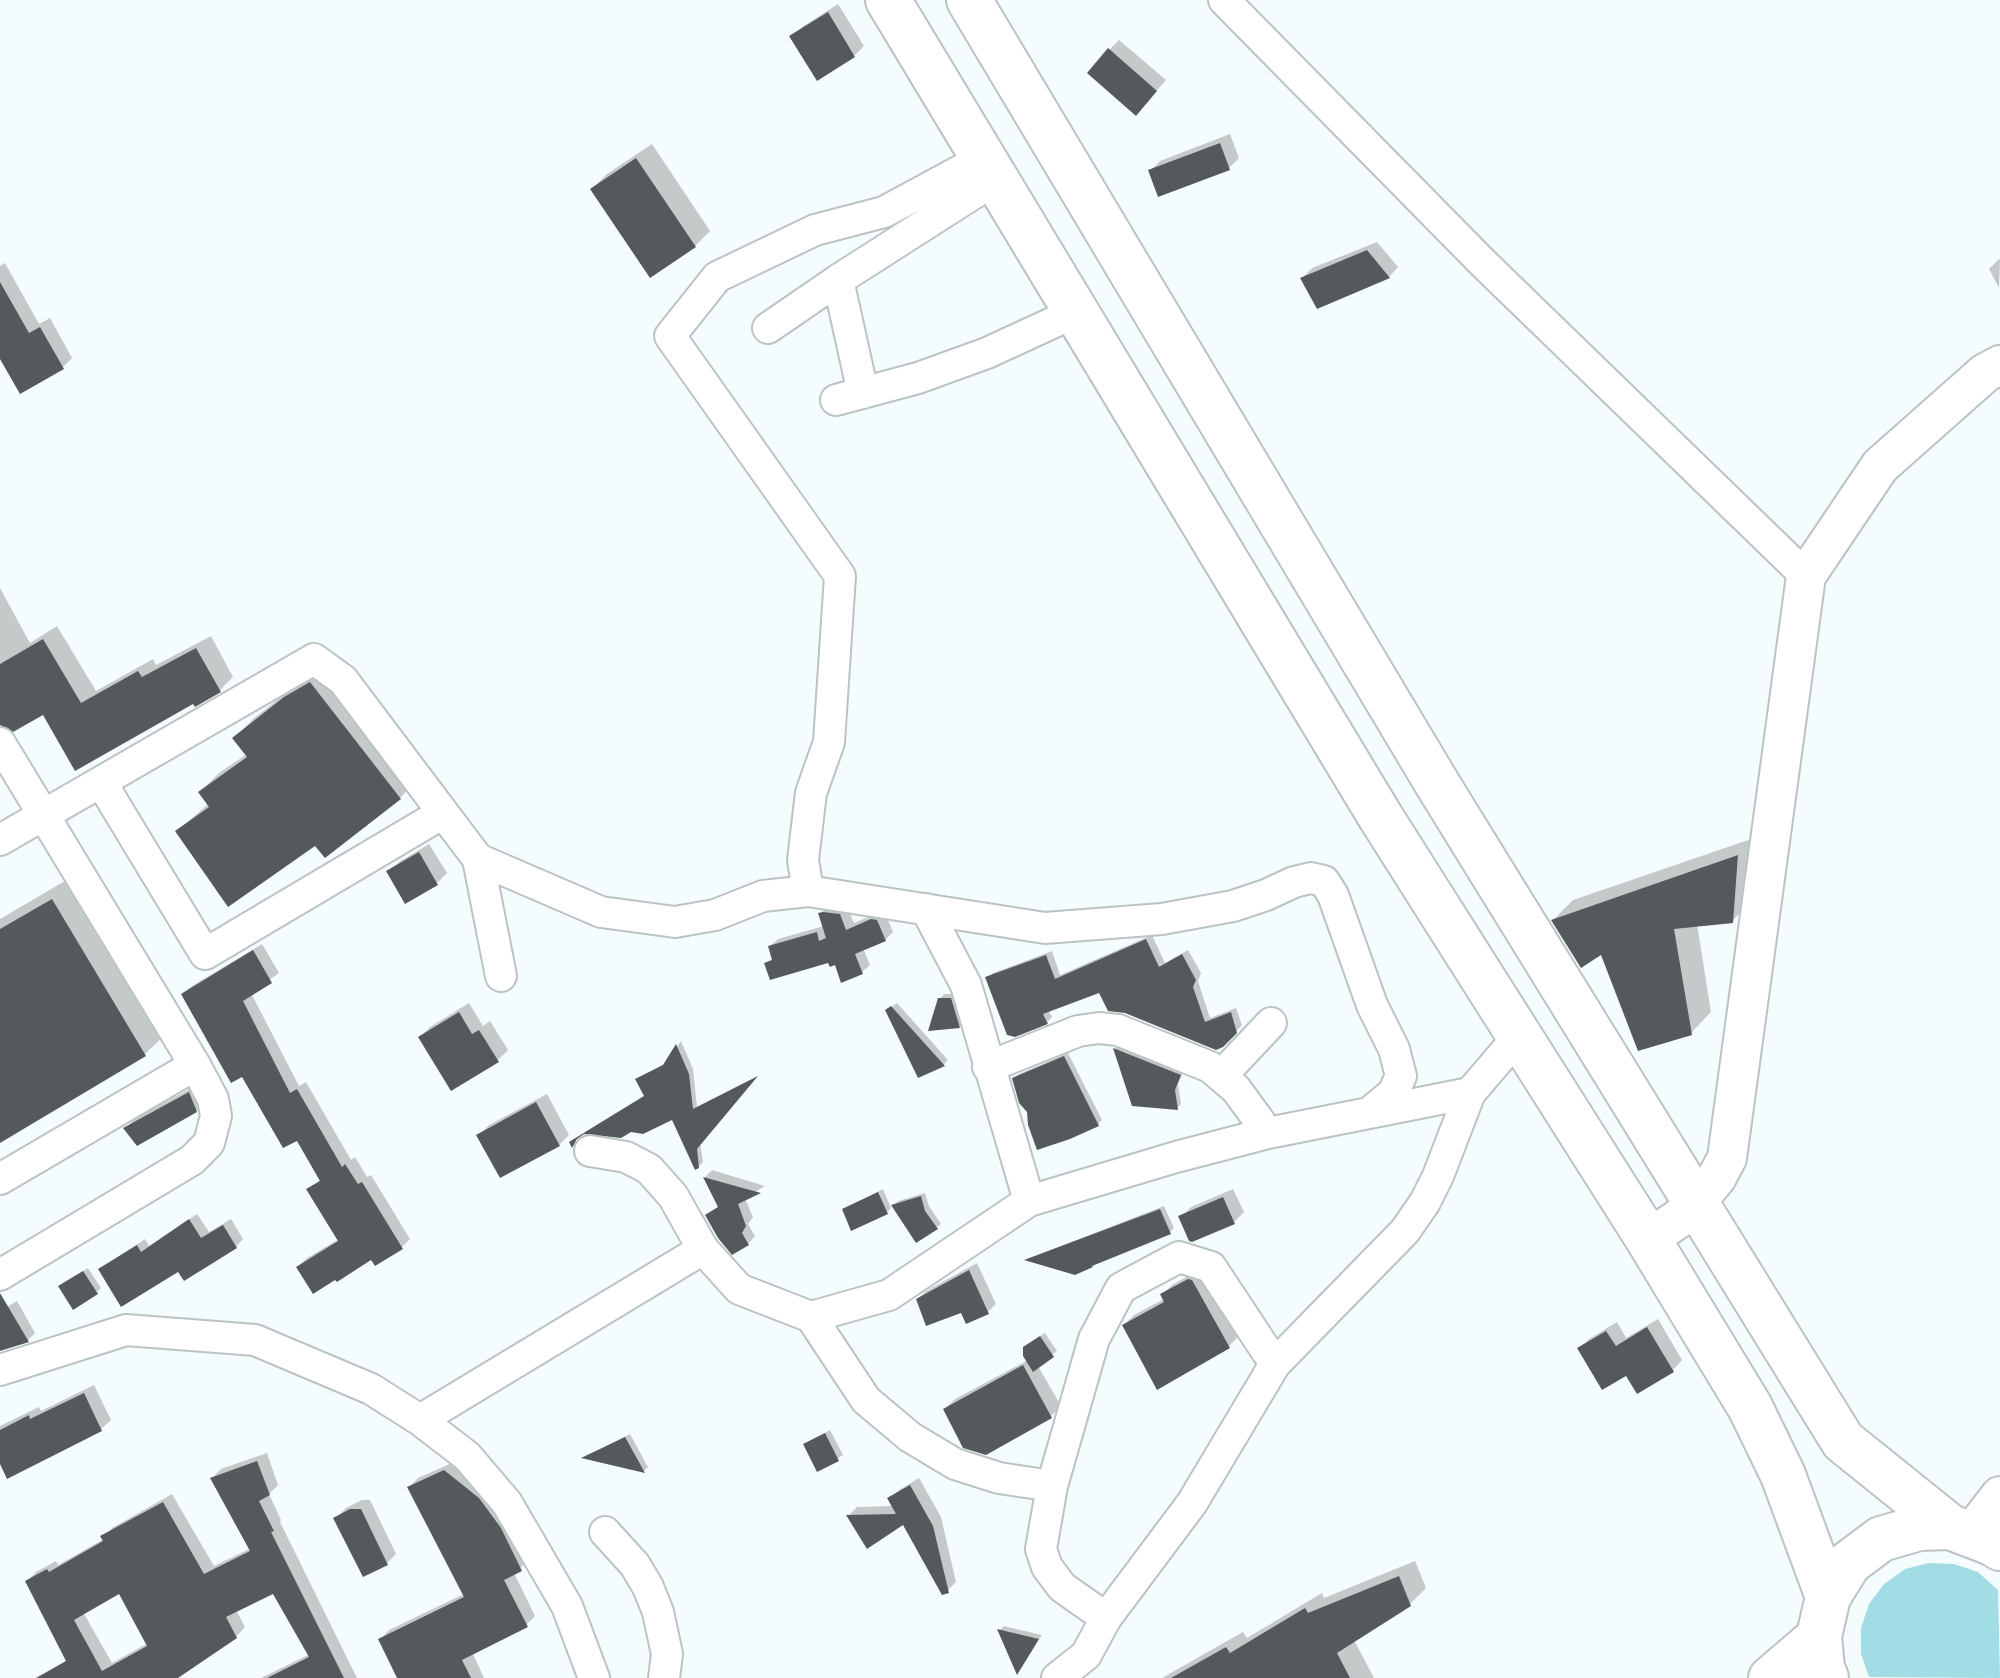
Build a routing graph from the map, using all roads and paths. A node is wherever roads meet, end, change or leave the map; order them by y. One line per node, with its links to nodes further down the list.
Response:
1 (888, 0): 4 (main road)
2 (969, 0): 30 (main road)
3 (1224, 0): 9 (street)
4 (990, 168): 5 (street); 6 (main road); 16 (street)
5 (838, 280): 6 (street); 7 (street)
6 (1076, 312): 20 (main road)
7 (768, 328)
8 (2000, 365): 9 (street)
9 (1806, 576): 30 (street)
10 (0, 743): 13 (street)
11 (101, 782): 12 (street); 12 (street); 13 (street)
12 (443, 813): 15 (street)
13 (45, 816): 14 (street); 21 (street)
14 (0, 840)
15 (478, 859): 16 (street); 18 (street)
16 (808, 891): 17 (street)
17 (926, 909): 22 (street); 25 (street)
18 (501, 976)
19 (1271, 1023): 23 (street)
20 (1518, 1037): 24 (street); 31 (main road)
21 (195, 1065): 28 (street); 33 (street)
22 (988, 1067): 23 (street); 29 (street)
23 (1222, 1075): 26 (street)
24 (1470, 1093): 25 (street); 35 (street)
25 (1370, 1112): 26 (street)
26 (1268, 1133): 29 (street)
27 (590, 1151): 32 (street)
28 (0, 1179)
29 (1029, 1201): 34 (street)
30 (1695, 1204): 31 (street); 41 (main road)
31 (1648, 1239): 42 (main road)
32 (703, 1249): 34 (street); 37 (street)
33 (0, 1275)
34 (811, 1317): 38 (street)
35 (1275, 1364): 38 (street); 43 (street)
36 (0, 1370): 37 (street)
37 (420, 1420): 44 (street)
38 (1052, 1486): 43 (street)
39 (2000, 1496): 41 (street)
40 (605, 1532): 45 (street)
41 (1982, 1538): 42 (main road)
42 (1824, 1616): 47 (main road); 48 (main road)
43 (1106, 1618): 46 (street)
44 (594, 1678)
45 (664, 1678)
46 (1057, 1678)
47 (1770, 1678)
48 (1826, 1678)

